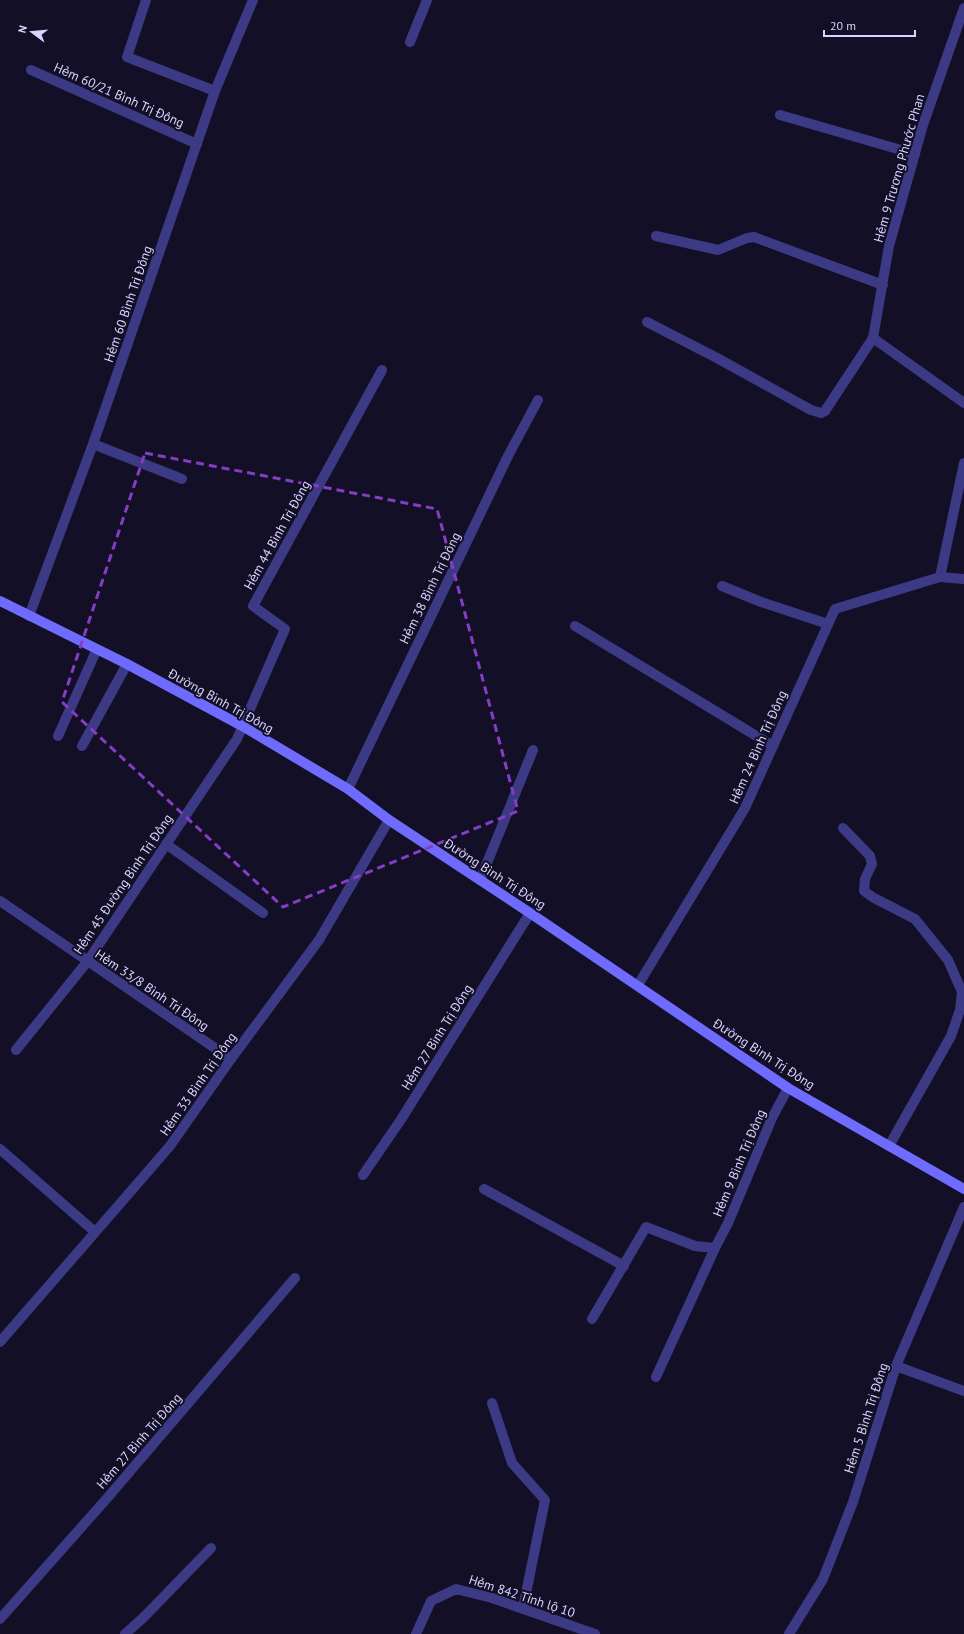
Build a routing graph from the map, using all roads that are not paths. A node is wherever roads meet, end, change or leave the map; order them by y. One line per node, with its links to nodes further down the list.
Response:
1 (146, 0): 7 (street)
2 (253, 0): 7 (street, Hẻm 60 Bình Trị Đông)
3 (428, 0): 5 (street)
4 (964, 8): 10 (street, Hẻm 9 Trương Phước Phan)
5 (410, 42)
6 (31, 70): 9 (street, Hẻm 60/21 Bình Trị Đông)
7 (216, 91): 9 (street, Hẻm 60 Bình Trị Đông)
8 (780, 115): 10 (street)
9 (197, 144): 18 (street, Hẻm 60 Bình Trị Đông)
10 (915, 154): 12 (street, Hẻm 9 Trương Phước Phan)
11 (656, 236): 12 (street)
12 (883, 285): 14 (street, Hẻm 9 Trương Phước Phan)
13 (646, 322): 14 (street)
14 (873, 338): 17 (street)
15 (382, 370): 30 (street, Hẻm 44 Bình Trị Đông)
16 (538, 400): 35 (street, Hẻm 38 Bình Trị Đông)
17 (964, 403)
18 (93, 444): 20 (street); 25 (street, Hẻm 60 Bình Trị Đông)
19 (964, 463): 21 (street)
20 (182, 479)
21 (940, 578): 22 (street, Hẻm 24 Bình Trị Đông); 26 (street, Hẻm 24 Bình Trị Đông)
22 (964, 579)
23 (722, 586): 26 (street)
24 (0, 601): 25 (street, Đường Bình Trị Đông)
25 (29, 616): 28 (street, Đường Bình Trị Đông)
26 (828, 624): 33 (street, Hẻm 24 Bình Trị Đông)
27 (574, 626): 33 (street)
28 (97, 649): 29 (street, Đường Bình Trị Đông); 31 (street)
29 (127, 664): 30 (street, Đường Bình Trị Đông); 32 (street)
30 (244, 727): 35 (street, Đường Bình Trị Đông); 38 (street, Hẻm 45 Đường Bình Trị Đông)
31 (58, 736)
32 (82, 746)
33 (773, 746): 44 (street, Hẻm 24 Bình Trị Đông)
34 (533, 750): 39 (street)
35 (348, 789): 36 (street, Đường Bình Trị Đông)
36 (389, 820): 39 (street, Đường Bình Trị Đông); 46 (street, Hẻm 33 Bình Trị Đông)
37 (843, 828): 48 (street)
38 (166, 844): 42 (street); 43 (street, Hẻm 45 Đường Bình Trị Đông)
39 (480, 880): 41 (street, Đường Bình Trị Đông)
40 (0, 901): 43 (street, Hẻm 33/8 Bình Trị Đông)
41 (530, 912): 44 (street, Đường Bình Trị Đông); 50 (street, Hẻm 27 Bình Trị Đông)
42 (263, 913)
43 (87, 962): 45 (street, Hẻm 45 Đường Bình Trị Đông); 46 (street, Hẻm 33/8 Bình Trị Đông)
44 (638, 985): 47 (street, Đường Bình Trị Đông)
45 (16, 1050)
46 (230, 1059): 54 (street, Hẻm 33 Bình Trị Đông)
47 (788, 1088): 48 (street, Đường Bình Trị Đông); 55 (street, Hẻm 9 Bình Trị Đông)
48 (889, 1146): 52 (street, Đường Bình Trị Đông)
49 (0, 1149): 54 (street)
50 (363, 1175)
51 (484, 1189): 56 (street)
52 (964, 1189)
53 (964, 1207): 60 (street, Hẻm 5 Bình Trị Đông)
54 (95, 1232): 59 (street, Hẻm 33 Bình Trị Đông)
55 (715, 1248): 56 (street); 61 (street, Hẻm 9 Bình Trị Đông)
56 (624, 1266): 58 (street)
57 (295, 1278): 66 (street, Hẻm 27 Bình Trị Đông)
58 (592, 1319)
59 (0, 1342)
60 (896, 1366): 62 (street); 70 (street, Hẻm 5 Bình Trị Đông)
61 (656, 1376)
62 (964, 1391)
63 (492, 1403): 65 (street)
64 (211, 1548): 67 (street)
65 (523, 1608): 68 (street, Hẻm 842 Tỉnh lộ 10); 69 (street, Hẻm 842 Tỉnh lộ 10)
66 (0, 1619)
67 (125, 1634)
68 (416, 1634)
69 (595, 1634)
70 (789, 1634)

